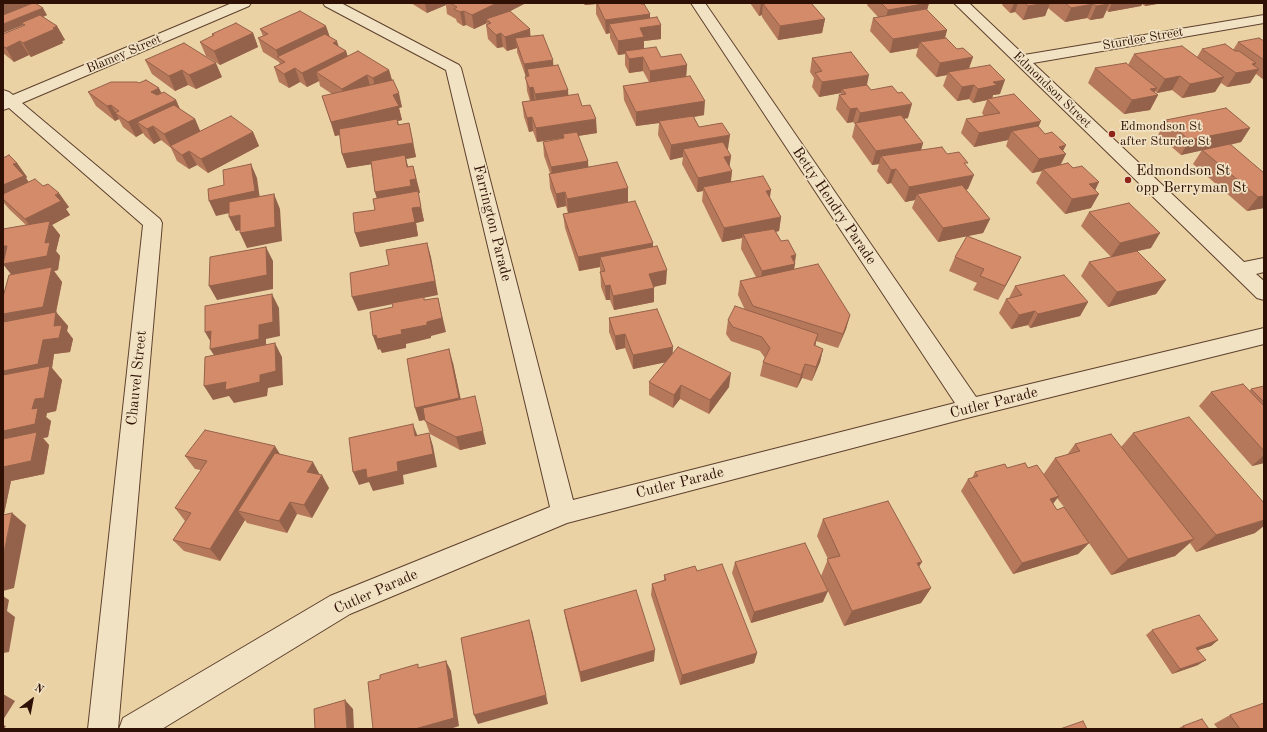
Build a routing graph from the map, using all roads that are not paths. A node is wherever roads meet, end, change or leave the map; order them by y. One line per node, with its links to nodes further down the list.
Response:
1 (244, 3): 7 (street, Blamey Street)
2 (330, 3): 13 (street, Farrington Parade)
3 (698, 3): 12 (street, Betty Hendry Parade)
4 (961, 3): 6 (street, Edmondson Street)
5 (1264, 19): 6 (street, Sturdee Street)
6 (1022, 60): 9 (street, Edmondson Street)
7 (6, 101): 14 (street, Chauvel Street)
8 (1264, 265): 9 (street)
9 (1240, 270): 10 (street, Edmondson Street)
10 (1264, 293)
11 (1264, 336): 12 (street, Cutler Parade)
12 (971, 408): 13 (street, Cutler Parade)
13 (564, 513): 15 (street, Cutler Parade)
14 (103, 729)
15 (134, 729)

